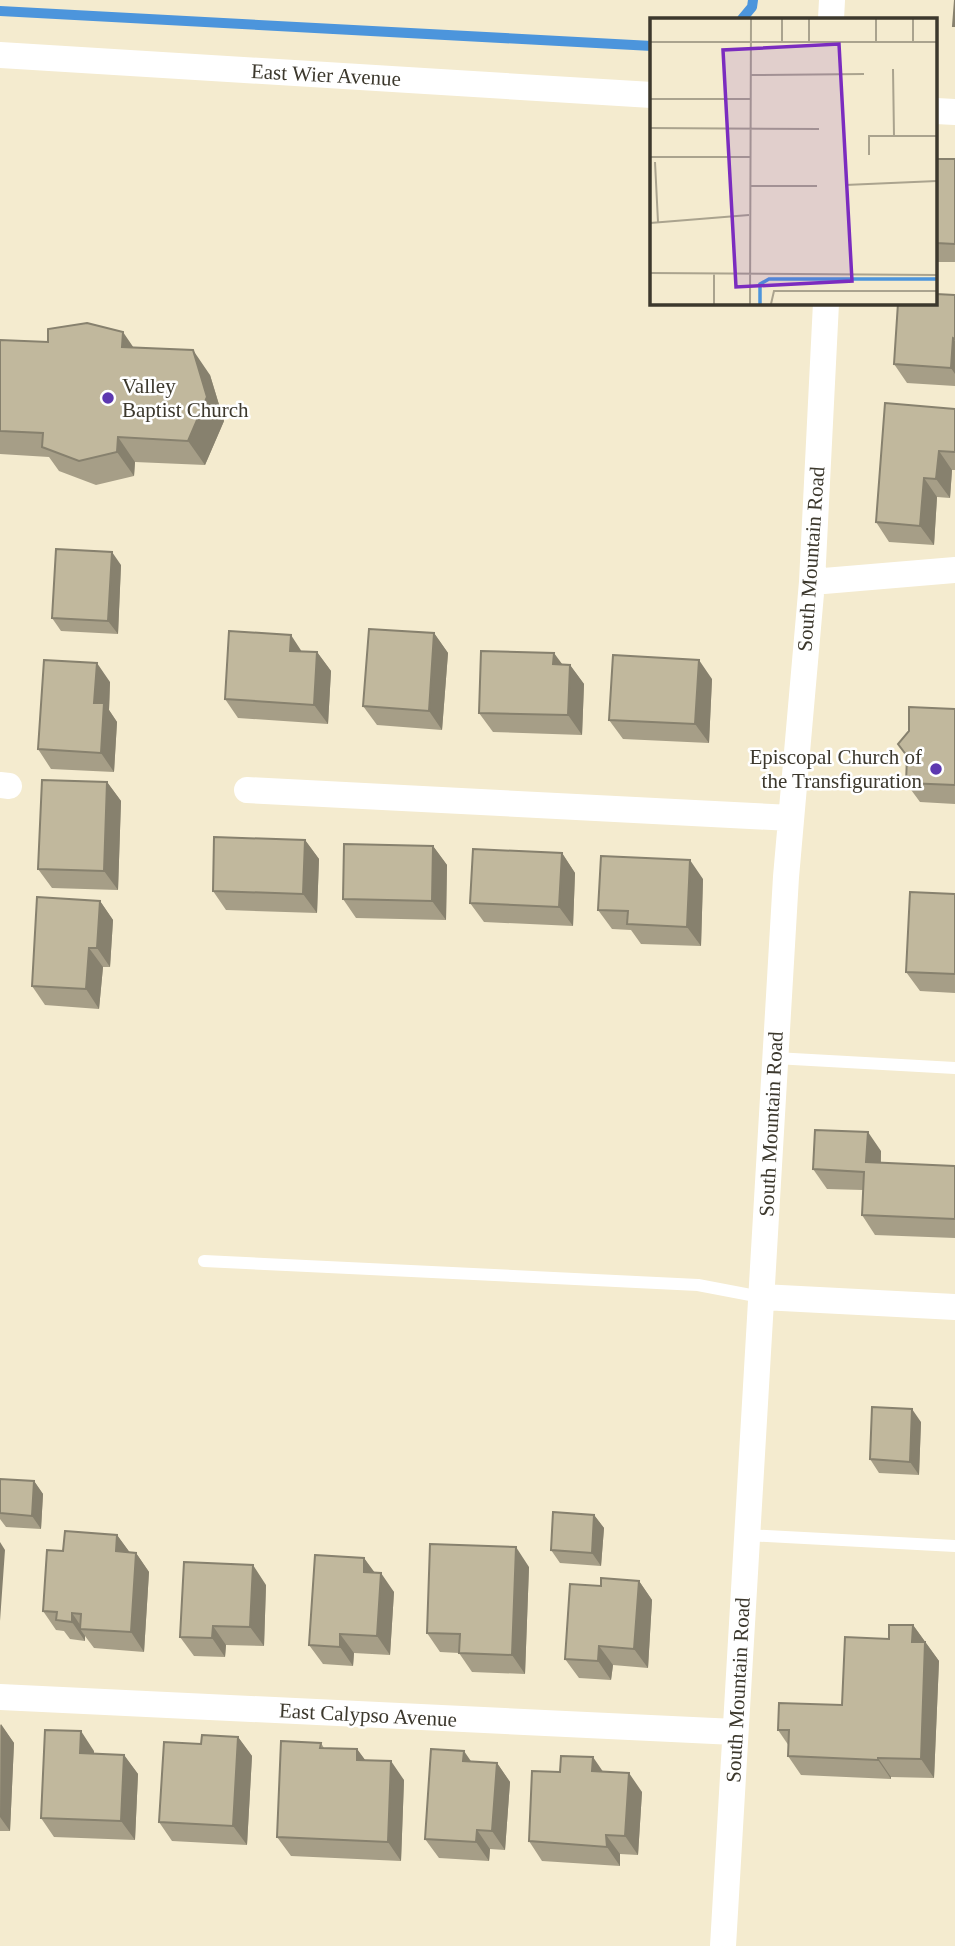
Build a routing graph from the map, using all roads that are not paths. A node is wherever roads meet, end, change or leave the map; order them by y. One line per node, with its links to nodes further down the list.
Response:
1 (832, 0): 2 (street)
2 (831, 18)
3 (0, 55): 4 (street, East Wier Avenue)
4 (650, 94)
5 (937, 111): 6 (street)
6 (955, 112)
7 (826, 304): 9 (street, South Mountain Road)
8 (955, 570): 9 (street)
9 (812, 582): 11 (street, South Mountain Road)
10 (247, 790): 11 (street)
11 (791, 818): 12 (street, South Mountain Road)
12 (775, 1058): 13 (lane); 15 (street, South Mountain Road)
13 (955, 1068)
14 (204, 1261): 15 (lane)
15 (761, 1297): 16 (street); 17 (street, South Mountain Road)
16 (955, 1307)
17 (747, 1535): 18 (lane); 20 (street, South Mountain Road)
18 (955, 1546)
19 (0, 1697): 20 (street, East Calypso Avenue)
20 (735, 1732): 21 (street, South Mountain Road)
21 (723, 1946)

